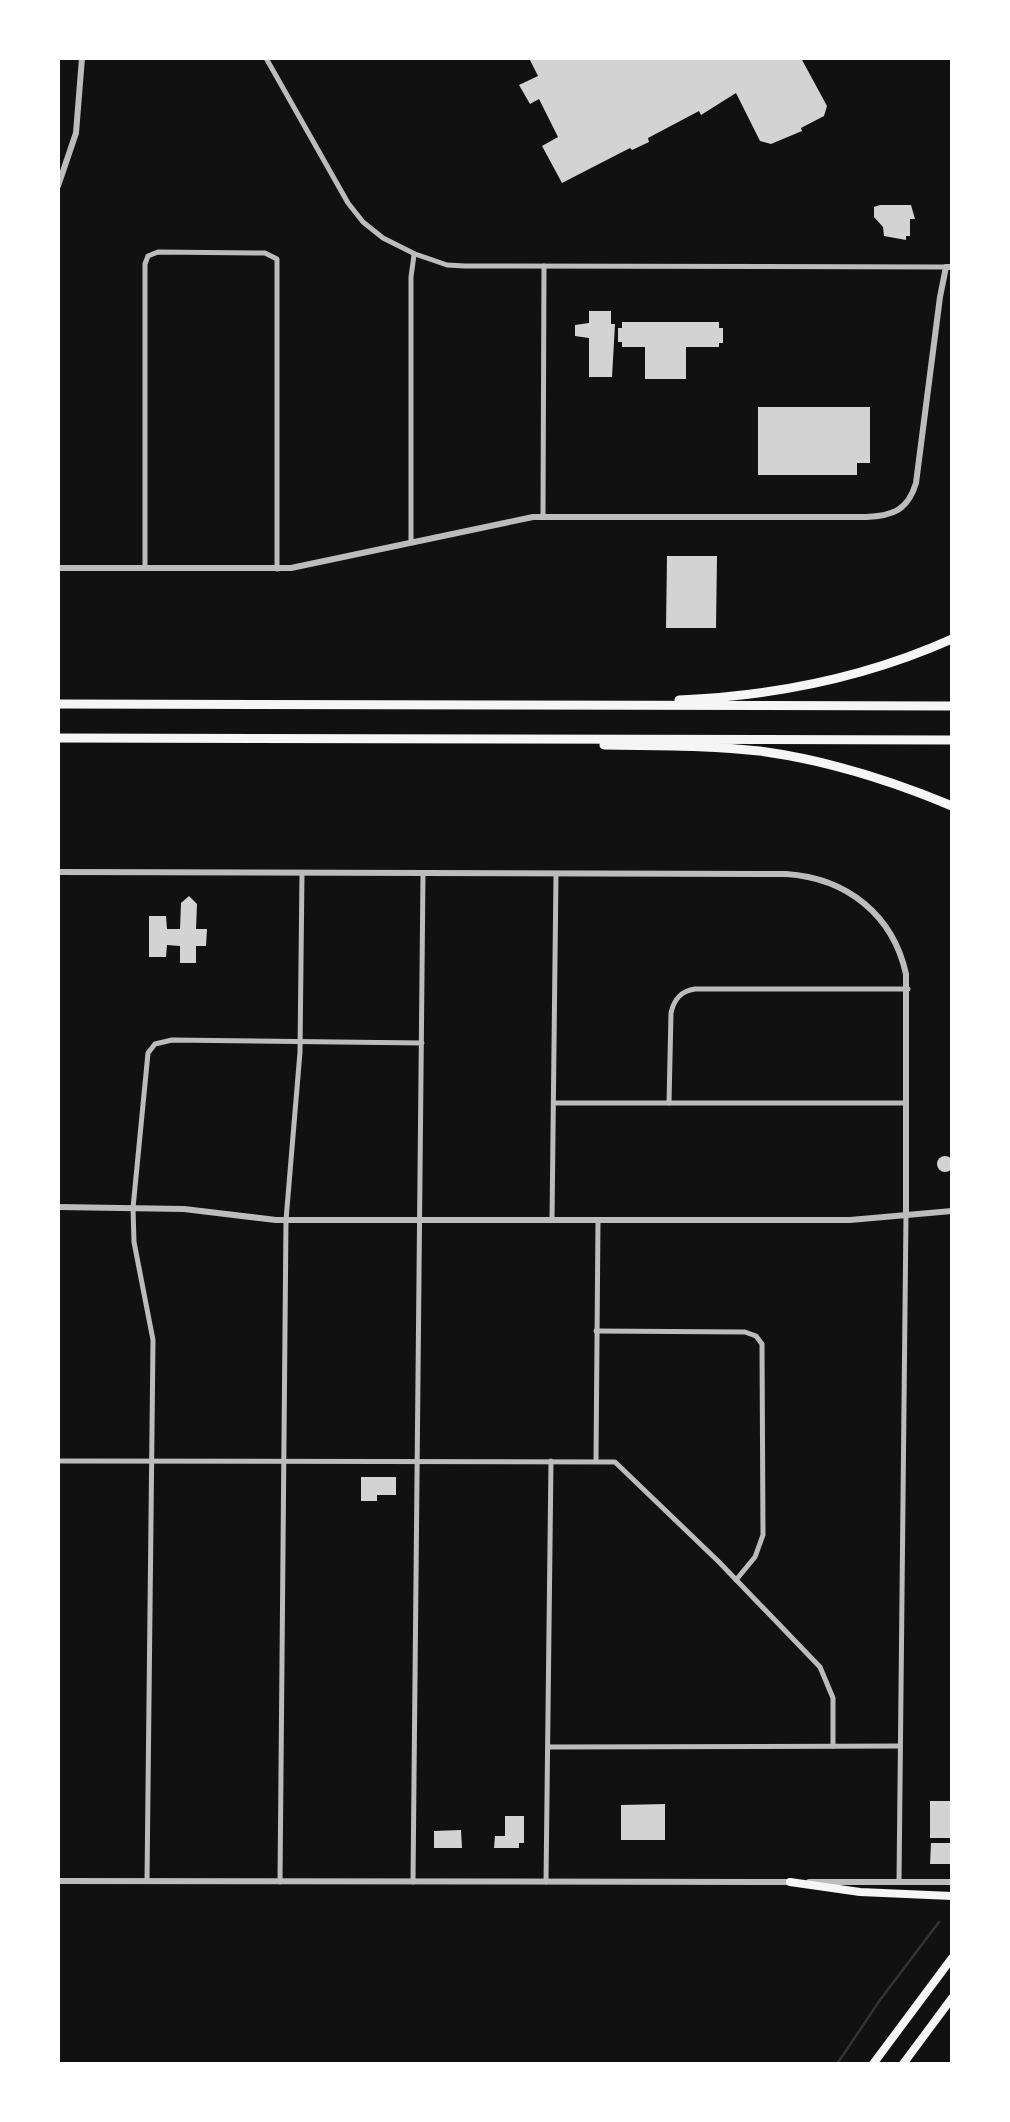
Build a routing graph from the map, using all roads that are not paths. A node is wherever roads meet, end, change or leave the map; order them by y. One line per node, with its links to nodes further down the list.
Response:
1 (82, 58): 4 (street)
2 (266, 58): 6 (street)
3 (58, 152): 4 (street)
4 (69, 158): 5 (street)
5 (58, 186)
6 (415, 254): 7 (street); 10 (street)
7 (544, 266): 8 (street); 9 (street)
8 (949, 267): 9 (street)
9 (544, 517): 10 (street)
10 (411, 542): 13 (street)
11 (58, 568): 12 (street)
12 (145, 568): 13 (street); 13 (street)
13 (277, 569)
14 (952, 638): 16 (highway)
15 (58, 704): 16 (highway)
16 (531, 706): 17 (highway)
17 (952, 706)
18 (58, 738): 19 (highway)
19 (462, 739): 20 (highway); 21 (highway)
20 (952, 740)
21 (952, 806)
22 (58, 872): 23 (street)
23 (302, 873): 24 (street); 27 (street)
24 (423, 873): 25 (street); 28 (street)
25 (556, 874): 26 (street); 29 (street)
26 (908, 989): 30 (street); 31 (street)
27 (300, 1040): 28 (street); 33 (street); 36 (street)
28 (422, 1042): 37 (street)
29 (554, 1103): 30 (street); 38 (street)
30 (670, 1103): 31 (street)
31 (907, 1103): 35 (street)
32 (58, 1207): 33 (street)
33 (133, 1208): 36 (street); 42 (street)
34 (952, 1211): 35 (street)
35 (906, 1215): 39 (street); 50 (street)
36 (286, 1220): 37 (street); 46 (street)
37 (420, 1220): 38 (street); 43 (street)
38 (552, 1220): 39 (street)
39 (598, 1220): 40 (street)
40 (596, 1332): 45 (street); 47 (street)
41 (58, 1461): 42 (street)
42 (151, 1461): 46 (street); 52 (street)
43 (417, 1461): 44 (street); 46 (street); 54 (street)
44 (551, 1461): 45 (street); 48 (street)
45 (596, 1461): 47 (street)
46 (284, 1462): 53 (street)
47 (736, 1580): 49 (street)
48 (547, 1746): 49 (street); 55 (street)
49 (832, 1746): 50 (street)
50 (900, 1746): 57 (street)
51 (58, 1881): 52 (street)
52 (147, 1881): 53 (street)
53 (280, 1882): 54 (street)
54 (412, 1882): 55 (street)
55 (546, 1882): 56 (street)
56 (790, 1882): 57 (street); 59 (main road)
57 (898, 1882): 58 (street)
58 (952, 1882)
59 (952, 1896)
60 (952, 1958): 62 (main road)
61 (952, 1998): 63 (main road)
62 (873, 2064)
63 (903, 2064)

